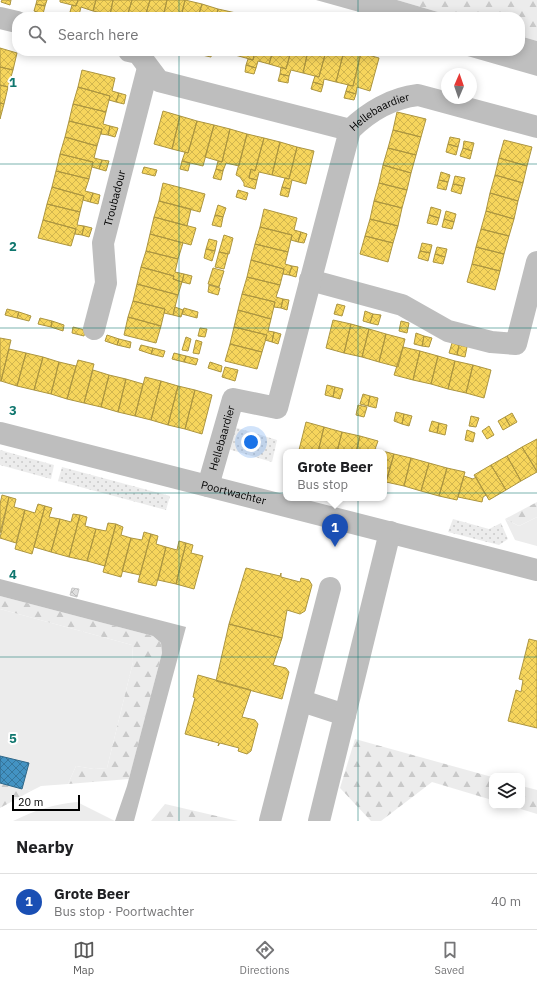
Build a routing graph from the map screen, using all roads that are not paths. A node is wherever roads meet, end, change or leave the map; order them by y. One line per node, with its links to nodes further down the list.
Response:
1 (0, 18): 2 (street)
2 (12, 21)
3 (139, 56): 4 (street)
4 (148, 68): 6 (street); 9 (street, Troubadour)
5 (537, 127): 6 (street, Hellebaardier)
6 (350, 130): 8 (street, Hellebaardier)
7 (537, 262): 8 (street)
8 (310, 280): 11 (street, Hellebaardier)
9 (94, 329)
10 (0, 433): 11 (street, Poortwachter)
11 (208, 486): 12 (street, Poortwachter)
12 (390, 532): 13 (street, Poortwachter); 16 (street)
13 (537, 570)
14 (330, 588): 15 (street)
15 (302, 701): 16 (street); 17 (street)
16 (346, 715): 18 (street)
17 (270, 821)
18 (319, 821)

